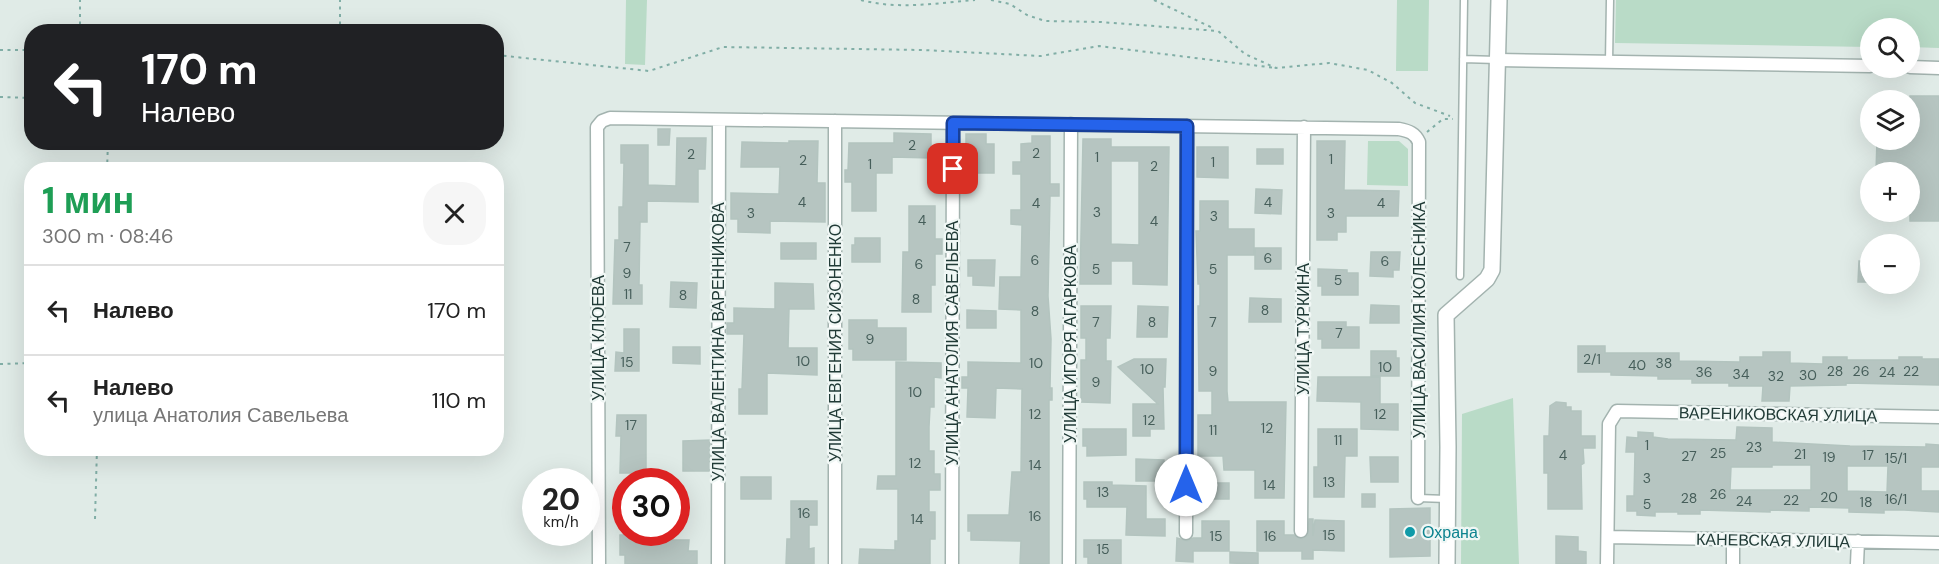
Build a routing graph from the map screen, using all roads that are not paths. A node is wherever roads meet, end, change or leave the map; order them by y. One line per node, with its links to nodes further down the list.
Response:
1 (1464, 0): 4 (lane)
2 (1499, 0): 5 (street)
3 (1610, 0): 6 (lane)
4 (1463, 59): 5 (lane); 16 (lane)
5 (1498, 60): 6 (street); 19 (street)
6 (1609, 62): 7 (street)
7 (1860, 66)
8 (1920, 67): 9 (street)
9 (1939, 68)
10 (719, 120): 11 (street); 26 (street, УЛИЦА КЛЮЕВА); 27 (street, УЛИЦА ВАЛЕНТИНА ВАРЕННИКОВА)
11 (835, 121): 12 (street); 28 (street, УЛИЦА ЕВГЕНИЯ СИЗОНЕНКО)
12 (953, 123): 13 (street); 29 (street, УЛИЦА АНАТОЛИЯ САВЕЛЬЕВА)
13 (1071, 124): 14 (street); 30 (street, УЛИЦА ИГОРЯ АГАРКОВА)
14 (1187, 126): 15 (street); 21 (street)
15 (1304, 127): 18 (street, УЛИЦА ВАСИЛИЯ КОЛЕСНИКА); 20 (street, УЛИЦА ТУРКИНА)
16 (1460, 276)
17 (1939, 417): 22 (street, ВАРЕНИКОВСКАЯ УЛИЦА)
18 (1418, 498): 19 (lane)
19 (1447, 499): 31 (street)
20 (1301, 531)
21 (1186, 533)
22 (1608, 537): 23 (street, КАНЕВСКАЯ УЛИЦА); 32 (street)
23 (1733, 539): 24 (street, КАНЕВСКАЯ УЛИЦА); 33 (street)
24 (1858, 542): 25 (street, КАНЕВСКАЯ УЛИЦА); 34 (street)
25 (1939, 543)
26 (600, 564)
27 (718, 564)
28 (835, 564)
29 (951, 564)
30 (1069, 564)
31 (1447, 564)
32 (1607, 564)
33 (1733, 564)
34 (1857, 564)

